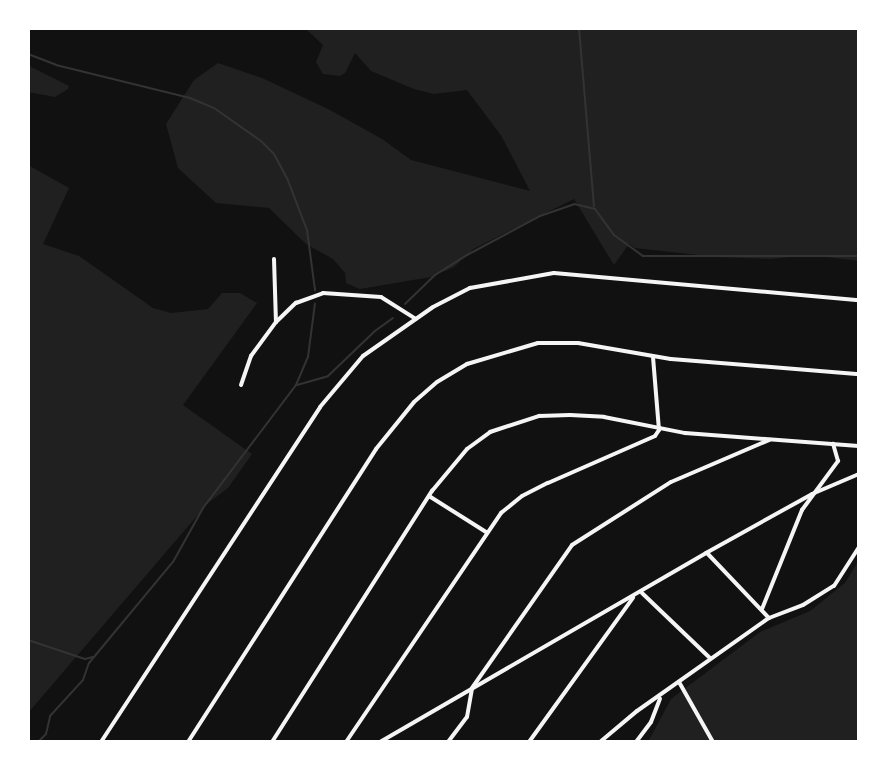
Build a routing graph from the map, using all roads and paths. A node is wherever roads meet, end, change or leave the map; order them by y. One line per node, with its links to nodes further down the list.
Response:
1 (274, 259): 4 (street)
2 (859, 300): 3 (street)
3 (416, 319): 4 (street); 26 (street)
4 (276, 322): 7 (street)
5 (653, 357): 6 (street); 8 (street); 27 (street)
6 (859, 374)
7 (241, 385)
8 (659, 430): 9 (street); 14 (street); 15 (street)
9 (771, 439): 10 (street); 24 (street)
10 (833, 444): 11 (street); 13 (street)
11 (859, 446)
12 (859, 474): 13 (street)
13 (812, 494): 17 (street); 20 (street)
14 (429, 496): 15 (street); 28 (street)
15 (486, 532): 29 (street)
16 (859, 547): 21 (street)
17 (706, 553): 18 (street); 20 (street)
18 (642, 592): 19 (street); 22 (street)
19 (634, 596): 24 (street); 32 (street)
20 (762, 609): 21 (street)
21 (769, 618): 22 (street)
22 (710, 658): 23 (street)
23 (679, 682): 25 (street); 35 (street)
24 (472, 688): 30 (street); 31 (street)
25 (661, 697): 33 (street); 34 (street)
26 (101, 742)
27 (188, 742)
28 (272, 742)
29 (346, 742)
30 (380, 742)
31 (448, 742)
32 (529, 742)
33 (600, 742)
34 (636, 742)
35 (713, 742)

